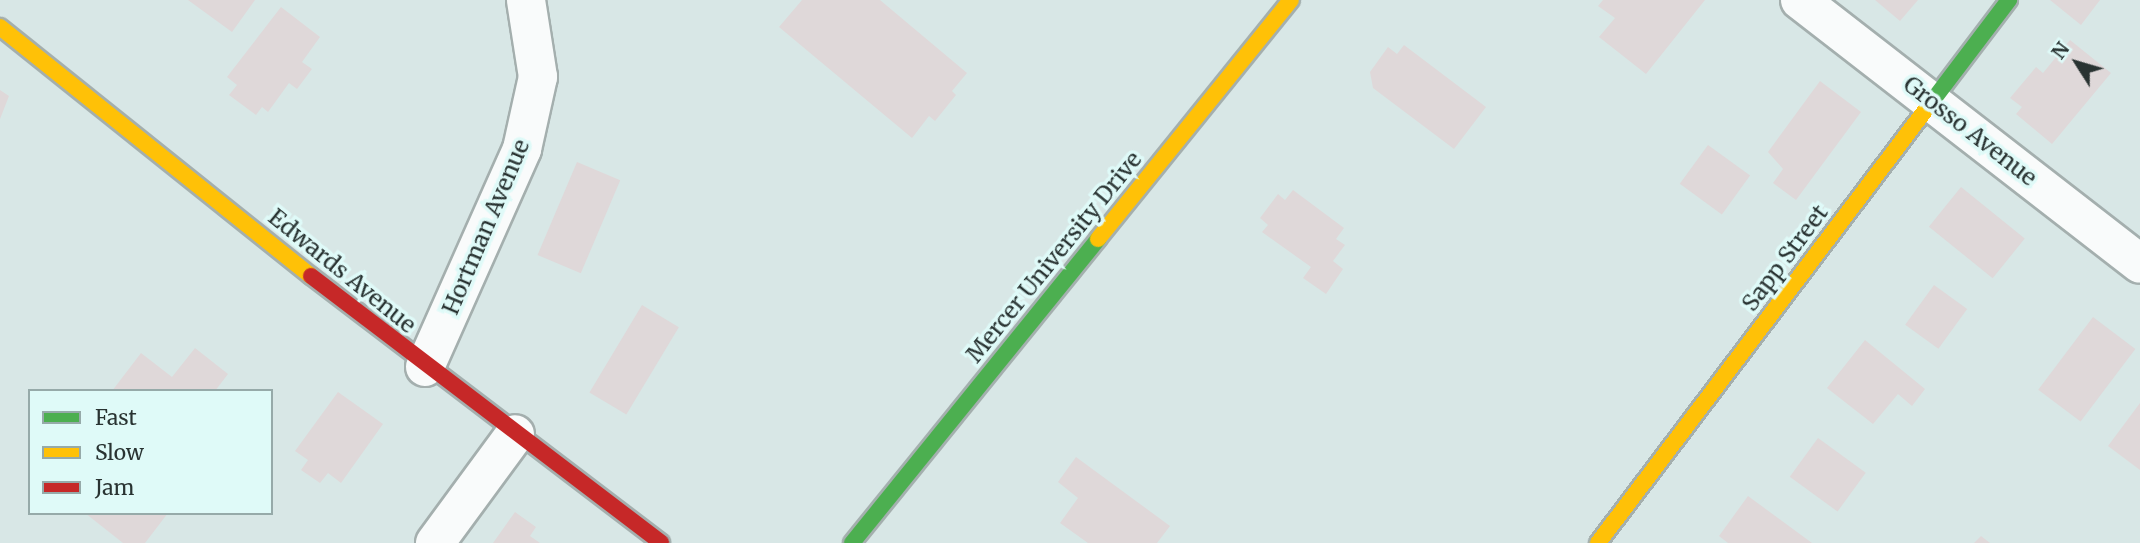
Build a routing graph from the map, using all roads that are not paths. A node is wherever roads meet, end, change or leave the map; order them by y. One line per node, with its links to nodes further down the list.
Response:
1 (526, 0): 8 (street, Hortman Avenue)
2 (1291, 0): 12 (street, Mercer University Drive)
3 (1800, 0): 6 (street, Grosso Avenue)
4 (2009, 0): 6 (street, Sapp Street)
5 (0, 27): 8 (street, Edwards Avenue)
6 (1933, 101): 7 (street, Grosso Avenue); 13 (street, Sapp Street)
7 (2140, 264)
8 (425, 367): 9 (street, Edwards Avenue)
9 (515, 434): 10 (street); 11 (street, Edwards Avenue)
10 (435, 543)
11 (662, 543)
12 (852, 543)
13 (1598, 543)

